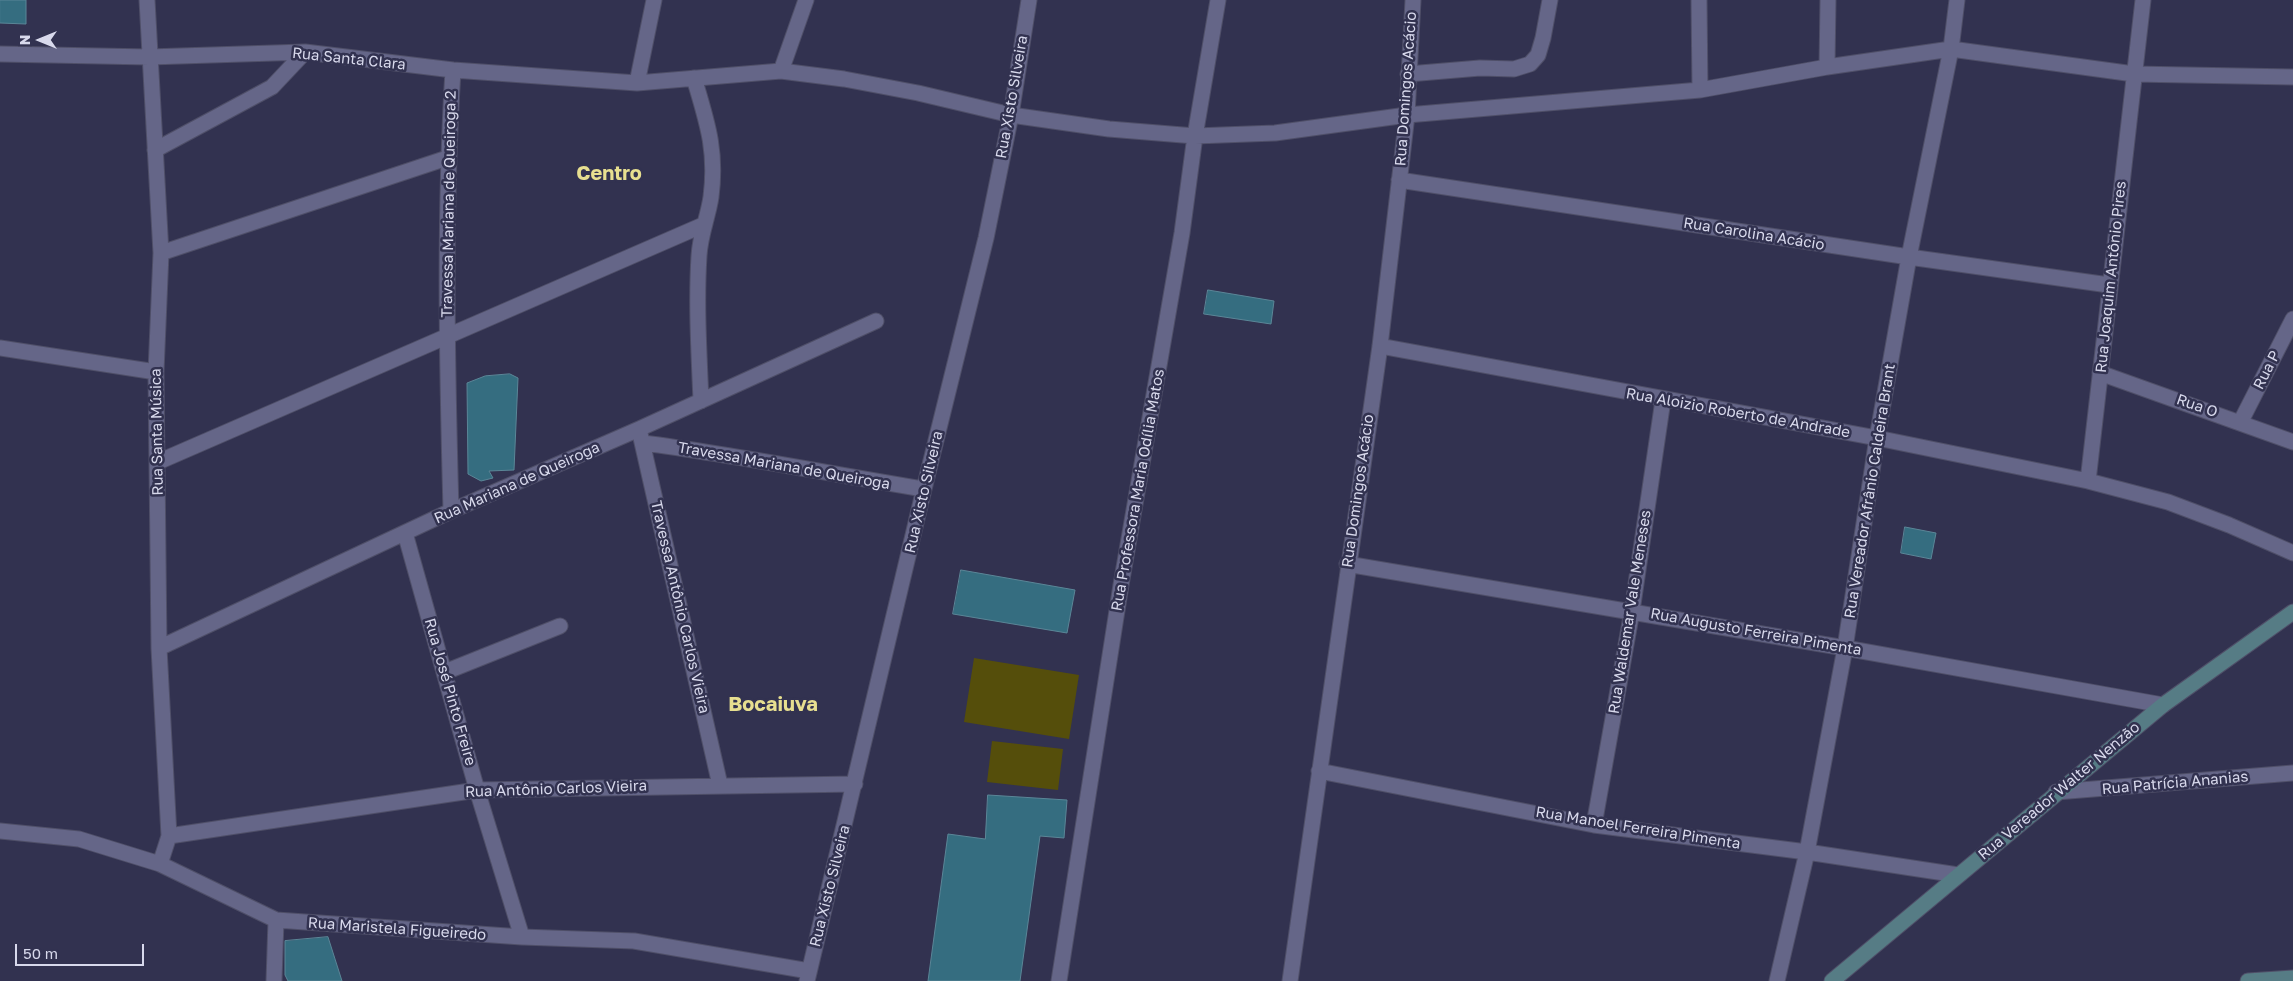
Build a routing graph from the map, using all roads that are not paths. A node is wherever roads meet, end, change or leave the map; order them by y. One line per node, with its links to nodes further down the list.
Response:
1 (147, 0): 15 (street, Rua Santa Música)
2 (654, 0): 23 (street)
3 (806, 0): 18 (street)
4 (1028, 0): 25 (street, Rua Xisto Silveira)
5 (1218, 0): 27 (street, Rua Professora Maria Odília Matos)
6 (1413, 0): 19 (street, Rua Domingos Acácio)
7 (1550, 0): 19 (street)
8 (1699, 0): 24 (street)
9 (1828, 0): 16 (street)
10 (1957, 0): 12 (street, Rua Vereador Afrânio Caldeira Brant)
11 (2143, 0): 20 (street, Rua Joaquim Antônio Pires)
12 (1950, 49): 16 (street, Rua Santa Clara); 20 (street, Rua Santa Clara); 33 (street, Rua Vereador Afrânio Caldeira Brant)
13 (305, 52): 15 (street, Rua Santa Clara); 17 (street, Rua Santa Clara); 28 (street)
14 (0, 54): 15 (street, Rua Santa Clara)
15 (149, 57): 28 (street, Rua Santa Música)
16 (1827, 67): 24 (street, Rua Santa Clara)
17 (452, 70): 23 (street, Rua Santa Clara); 29 (street, Travessa Mariana de Queiroga 2)
18 (781, 71): 22 (street, Rua Santa Clara); 25 (street, Rua Santa Clara)
19 (1408, 74): 26 (street, Rua Domingos Acácio)
20 (2134, 74): 21 (street, Rua Santa Clara); 34 (street, Rua Joaquim Antônio Pires)
21 (2293, 77)
22 (694, 78): 23 (street, Rua Santa Clara); 31 (street)
23 (637, 83)
24 (1700, 90): 26 (street, Rua Santa Clara)
25 (1011, 115): 27 (street, Rua Santa Clara); 50 (street, Rua Xisto Silveira)
26 (1407, 115): 27 (street, Rua Santa Clara); 30 (street, Rua Domingos Acácio)
27 (1195, 136): 79 (street, Rua Professora Maria Odília Matos)
28 (155, 150): 32 (street, Rua Santa Música)
29 (447, 158): 32 (street); 37 (street, Travessa Mariana de Queiroga 2)
30 (1399, 180): 33 (street, Rua Carolina Acácio); 38 (street, Rua Domingos Acácio)
31 (703, 225): 37 (street); 43 (street)
32 (161, 252): 40 (street, Rua Santa Música)
33 (1909, 257): 34 (street, Rua Carolina Acácio); 46 (street, Rua Vereador Afrânio Caldeira Brant)
34 (2109, 285): 41 (street, Rua Joaquim Antônio Pires)
35 (2293, 319): 44 (street, Rua P)
36 (876, 321): 43 (street, Rua Mariana de Queiroga)
37 (447, 338): 48 (street); 51 (street)
38 (1380, 346): 42 (street, Rua Aloizio Roberto de Andrade); 54 (street, Rua Domingos Acácio)
39 (0, 348): 40 (street)
40 (156, 372): 48 (street, Rua Santa Música)
41 (2100, 373): 44 (street, Rua O); 49 (street, Rua Joaquim Antônio Pires)
42 (1662, 400): 46 (street, Rua Aloizio Roberto de Andrade); 55 (street, Rua Waldemar Vale Meneses)
43 (701, 401): 45 (street, Rua Mariana de Queiroga)
44 (2241, 421): 47 (street, Rua O)
45 (641, 436): 50 (street, Travessa Mariana de Queiroga); 51 (street, Rua Mariana de Queiroga); 65 (street, Travessa Antônio Carlos Vieira)
46 (1877, 438): 49 (street, Rua Aloizio Roberto de Andrade); 59 (street, Rua Vereador Afrânio Caldeira Brant)
47 (2293, 442)
48 (158, 462): 58 (street, Rua Santa Música)
49 (2088, 481): 53 (street, Rua Aloizio Roberto de Andrade)
50 (924, 489): 64 (street, Rua Xisto Silveira)
51 (451, 511): 52 (street, Rua Mariana de Queiroga)
52 (405, 533): 58 (street, Rua Mariana de Queiroga); 60 (street, Rua José Pinto Freire)
53 (2293, 553)
54 (1347, 564): 55 (street, Rua Augusto Ferreira Pimenta); 62 (street, Rua Domingos Acácio)
55 (1632, 611): 59 (street, Rua Augusto Ferreira Pimenta); 68 (street, Rua Waldemar Vale Meneses)
56 (2293, 612): 61 (street, Rua Vereador Walter Nenzão)
57 (560, 626): 60 (street)
58 (159, 648): 70 (street, Rua Santa Música)
59 (1845, 648): 61 (street, Rua Augusto Ferreira Pimenta); 71 (street, Rua Vereador Afrânio Caldeira Brant)
60 (445, 672): 66 (street, Rua José Pinto Freire)
61 (2163, 705): 67 (street, Rua Vereador Walter Nenzão)
62 (1319, 771): 68 (street, Rua Manoel Ferreira Pimenta); 80 (street, Rua Domingos Acácio)
63 (2293, 773): 67 (street, Rua Patrícia Ananias)
64 (855, 784): 65 (street, Rua Antônio Carlos Vieira); 76 (street, Rua Xisto Silveira)
65 (720, 785): 66 (street, Rua Antônio Carlos Vieira)
66 (477, 790): 70 (street, Rua Antônio Carlos Vieira); 75 (street, Rua José Pinto Freire)
67 (2056, 792): 73 (street, Rua Vereador Walter Nenzão)
68 (1594, 825): 71 (street, Rua Manoel Ferreira Pimenta)
69 (0, 831): 72 (street, Rua Maristela Figueiredo)
70 (169, 836): 72 (street, Rua Santa Música)
71 (1807, 852): 73 (street, Rua Manoel Ferreira Pimenta); 81 (street, Rua Vereador Afrânio Caldeira Brant)
72 (160, 864): 74 (street, Rua Maristela Figueiredo)
73 (1958, 875): 82 (street, Rua Vereador Walter Nenzão)
74 (276, 920): 75 (street, Rua Maristela Figueiredo); 78 (street)
75 (522, 937): 76 (street, Rua Maristela Figueiredo)
76 (808, 976)
77 (2293, 978): 83 (street)
78 (274, 981)
79 (1060, 981)
80 (1290, 981)
81 (1778, 981)
82 (1832, 981)
83 (2248, 981)

